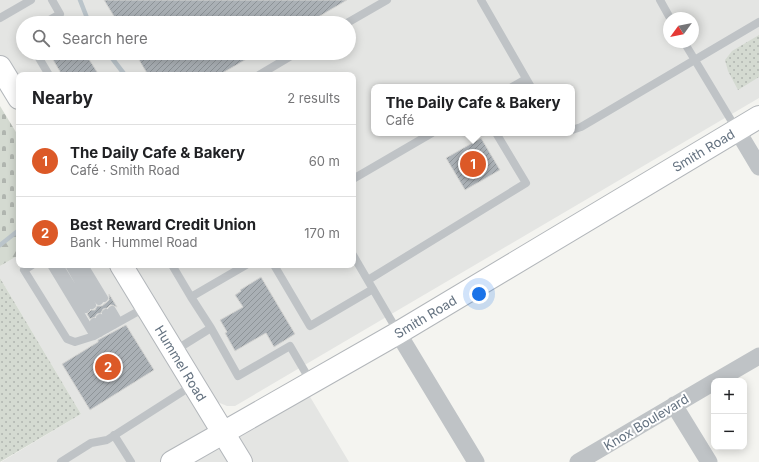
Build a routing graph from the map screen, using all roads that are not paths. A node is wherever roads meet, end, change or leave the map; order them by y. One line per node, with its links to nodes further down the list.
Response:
1 (31, 0): 8 (lane)
2 (52, 0): 7 (lane)
3 (387, 0): 9 (lane)
4 (481, 0): 18 (lane)
5 (660, 0): 6 (lane)
6 (667, 12)
7 (56, 16)
8 (0, 18)
9 (356, 18)
10 (759, 22): 14 (lane)
11 (688, 48): 14 (lane)
12 (40, 60): 16 (lane)
13 (284, 60): 17 (lane)
14 (695, 60): 23 (lane); 24 (lane)
15 (0, 67): 21 (main road)
16 (47, 72)
17 (264, 72)
18 (526, 79): 19 (lane); 20 (lane)
19 (517, 84)
20 (529, 84)
21 (16, 93)
22 (759, 117): 24 (main road, Smith Road)
23 (575, 129)
24 (737, 130): 27 (street); 47 (main road, Smith Road)
25 (427, 136): 28 (lane)
26 (498, 136): 40 (lane)
27 (759, 167)
28 (356, 177)
29 (356, 260): 40 (lane)
30 (27, 268): 46 (lane)
31 (54, 268): 46 (lane)
32 (62, 268): 43 (lane)
33 (71, 268): 43 (lane)
34 (78, 268): 43 (lane)
35 (85, 268): 43 (lane)
36 (123, 268): 44 (main road, Hummel Road)
37 (174, 268): 42 (lane)
38 (241, 268): 42 (lane)
39 (276, 268): 41 (lane)
40 (368, 280): 41 (lane)
41 (373, 289): 47 (lane)
42 (191, 297): 45 (lane)
43 (95, 303)
44 (146, 307): 46 (lane); 48 (main road, Hummel Road)
45 (210, 328): 48 (lane); 51 (lane)
46 (107, 329): 46 (lane)
47 (398, 333): 51 (main road, Smith Road); 61 (street)
48 (173, 352): 53 (main road, Hummel Road)
49 (759, 356): 50 (street, Knox Boulevard)
50 (722, 378)
51 (311, 382): 55 (main road, Smith Road)
52 (711, 384): 54 (street, Knox Boulevard)
53 (194, 385): 55 (main road, Hummel Road); 56 (lane)
54 (674, 405): 62 (street, Knox Boulevard); 63 (street)
55 (222, 432): 59 (main road, Smith Road); 60 (main road, Hummel Road)
56 (114, 435): 57 (lane); 58 (lane)
57 (61, 462)
58 (131, 462)
59 (172, 462)
60 (240, 462)
61 (476, 462)
62 (578, 462)
63 (709, 462)

